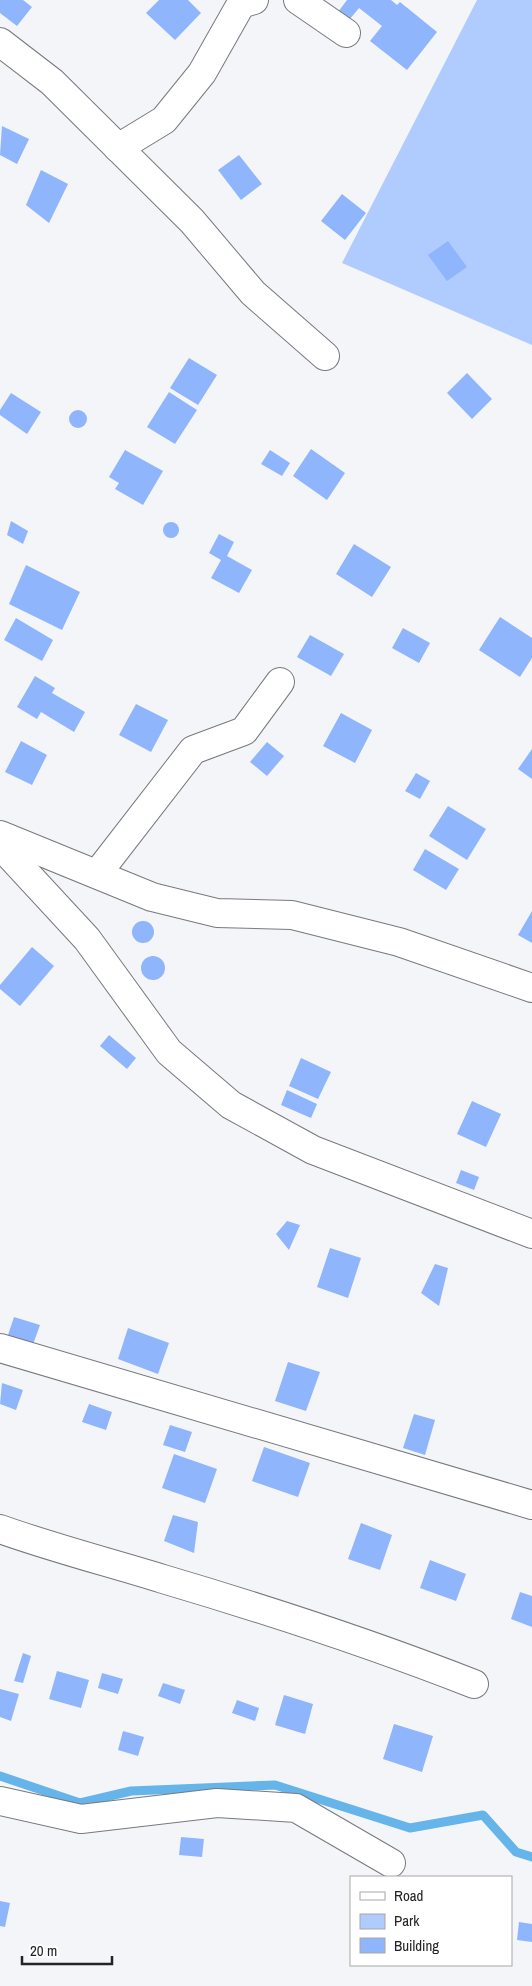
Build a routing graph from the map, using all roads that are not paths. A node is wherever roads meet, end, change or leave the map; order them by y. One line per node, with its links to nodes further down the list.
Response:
1 (254, 0): 5 (street)
2 (298, 0): 3 (street)
3 (346, 33)
4 (0, 42): 5 (street)
5 (118, 148): 6 (street)
6 (324, 356)
7 (280, 682): 10 (street)
8 (0, 835): 10 (street)
9 (0, 845): 12 (street)
10 (97, 874): 11 (street)
11 (532, 988)
12 (532, 1234)
13 (0, 1348): 14 (street)
14 (532, 1505)
15 (0, 1529): 16 (street)
16 (474, 1684)
17 (0, 1801): 18 (street)
18 (391, 1863)

